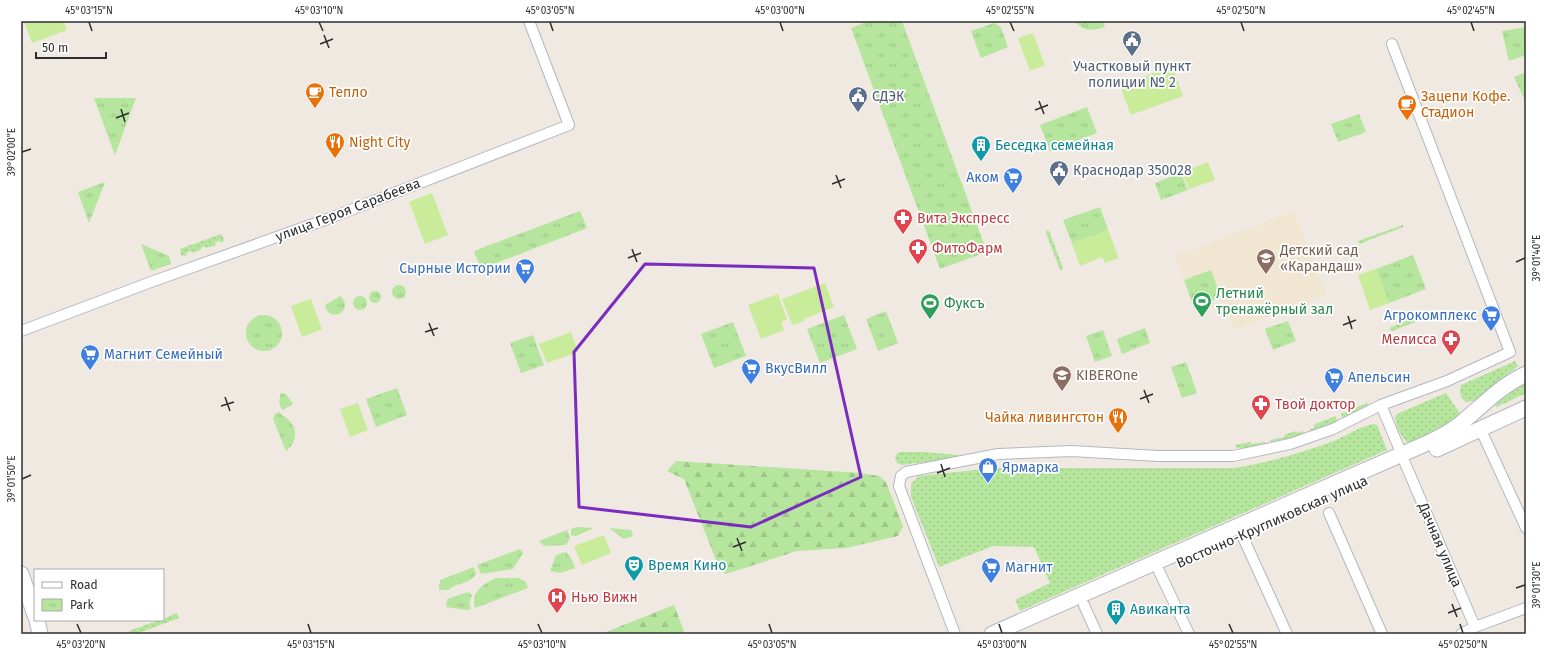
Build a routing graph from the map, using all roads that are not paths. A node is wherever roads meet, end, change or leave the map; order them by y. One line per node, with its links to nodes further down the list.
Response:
1 (529, 21): 3 (street, улица Героя Сарабеева)
2 (1392, 44): 5 (street)
3 (21, 331)
4 (1526, 374): 8 (main road, Восточно-Кругликовская улица)
5 (1382, 405): 8 (street, Дачная улица); 20 (street)
6 (1526, 408): 7 (main road, Восточно-Кругликовская улица)
7 (1480, 428): 8 (main road, Восточно-Кругликовская улица); 10 (street)
8 (1403, 457): 11 (main road, Восточно-Кругликовская улица); 18 (street, Дачная улица); 21 (main road, Восточно-Кругликовская улица)
9 (1329, 513): 26 (street)
10 (1526, 528)
11 (1242, 535): 12 (main road, Восточно-Кругликовская улица); 25 (street)
12 (1159, 571): 14 (main road, Восточно-Кругликовская улица); 24 (street)
13 (21, 574): 16 (main road)
14 (1084, 605): 22 (main road, Восточно-Кругликовская улица); 23 (street)
15 (1526, 608): 18 (street)
16 (34, 612)
17 (37, 621): 19 (main road)
18 (1475, 627): 27 (street)
19 (40, 634)
20 (956, 634)
21 (992, 634)
22 (1016, 634)
23 (1097, 634)
24 (1190, 634)
25 (1287, 634)
26 (1382, 634)
27 (1461, 634)

